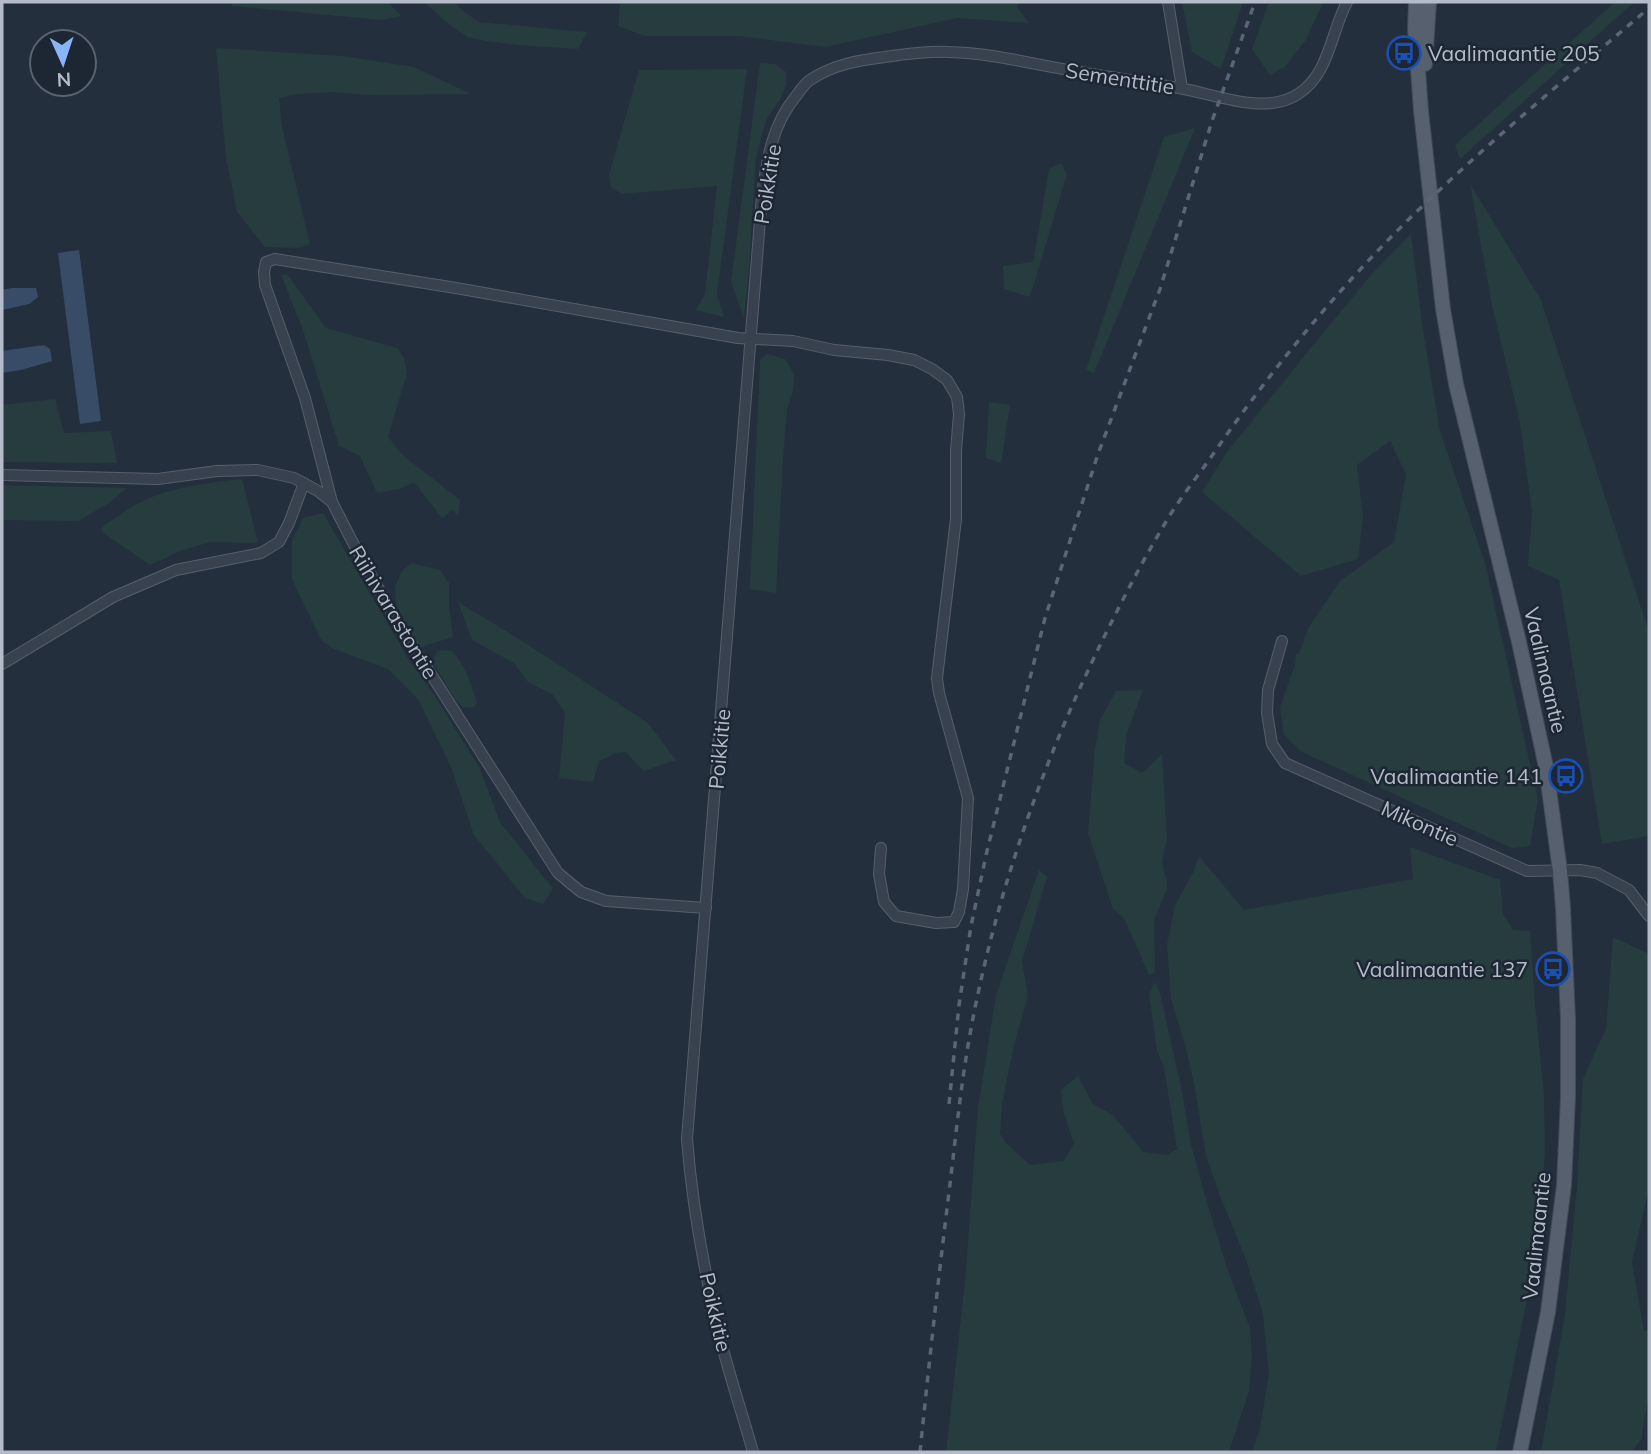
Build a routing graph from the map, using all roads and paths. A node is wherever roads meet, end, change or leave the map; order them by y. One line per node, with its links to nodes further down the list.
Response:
1 (1168, 2): 6 (street)
2 (1346, 2): 6 (street, Sementtitie)
3 (1416, 2): 7 (main road, Vaalimaantie)
4 (1430, 2): 7 (main road, Vaalimaantie)
5 (835, 66): 6 (street, Sementtitie); 8 (street, Poikkitie)
6 (1182, 88)
7 (1421, 111): 15 (main road, Vaalimaantie)
8 (750, 340): 11 (street); 14 (street); 16 (street, Poikkitie)
9 (2, 475): 10 (street, Riihivarastontie)
10 (304, 483): 11 (street, Riihivarastontie); 13 (street)
11 (332, 502): 16 (street, Riihivarastontie)
12 (1282, 641): 15 (street, Mikontie)
13 (2, 664)
14 (881, 848)
15 (1560, 871): 17 (street, Mikontie); 19 (main road, Vaalimaantie)
16 (706, 908): 18 (street, Poikkitie)
17 (1649, 916)
18 (753, 1452)
19 (1520, 1452)

